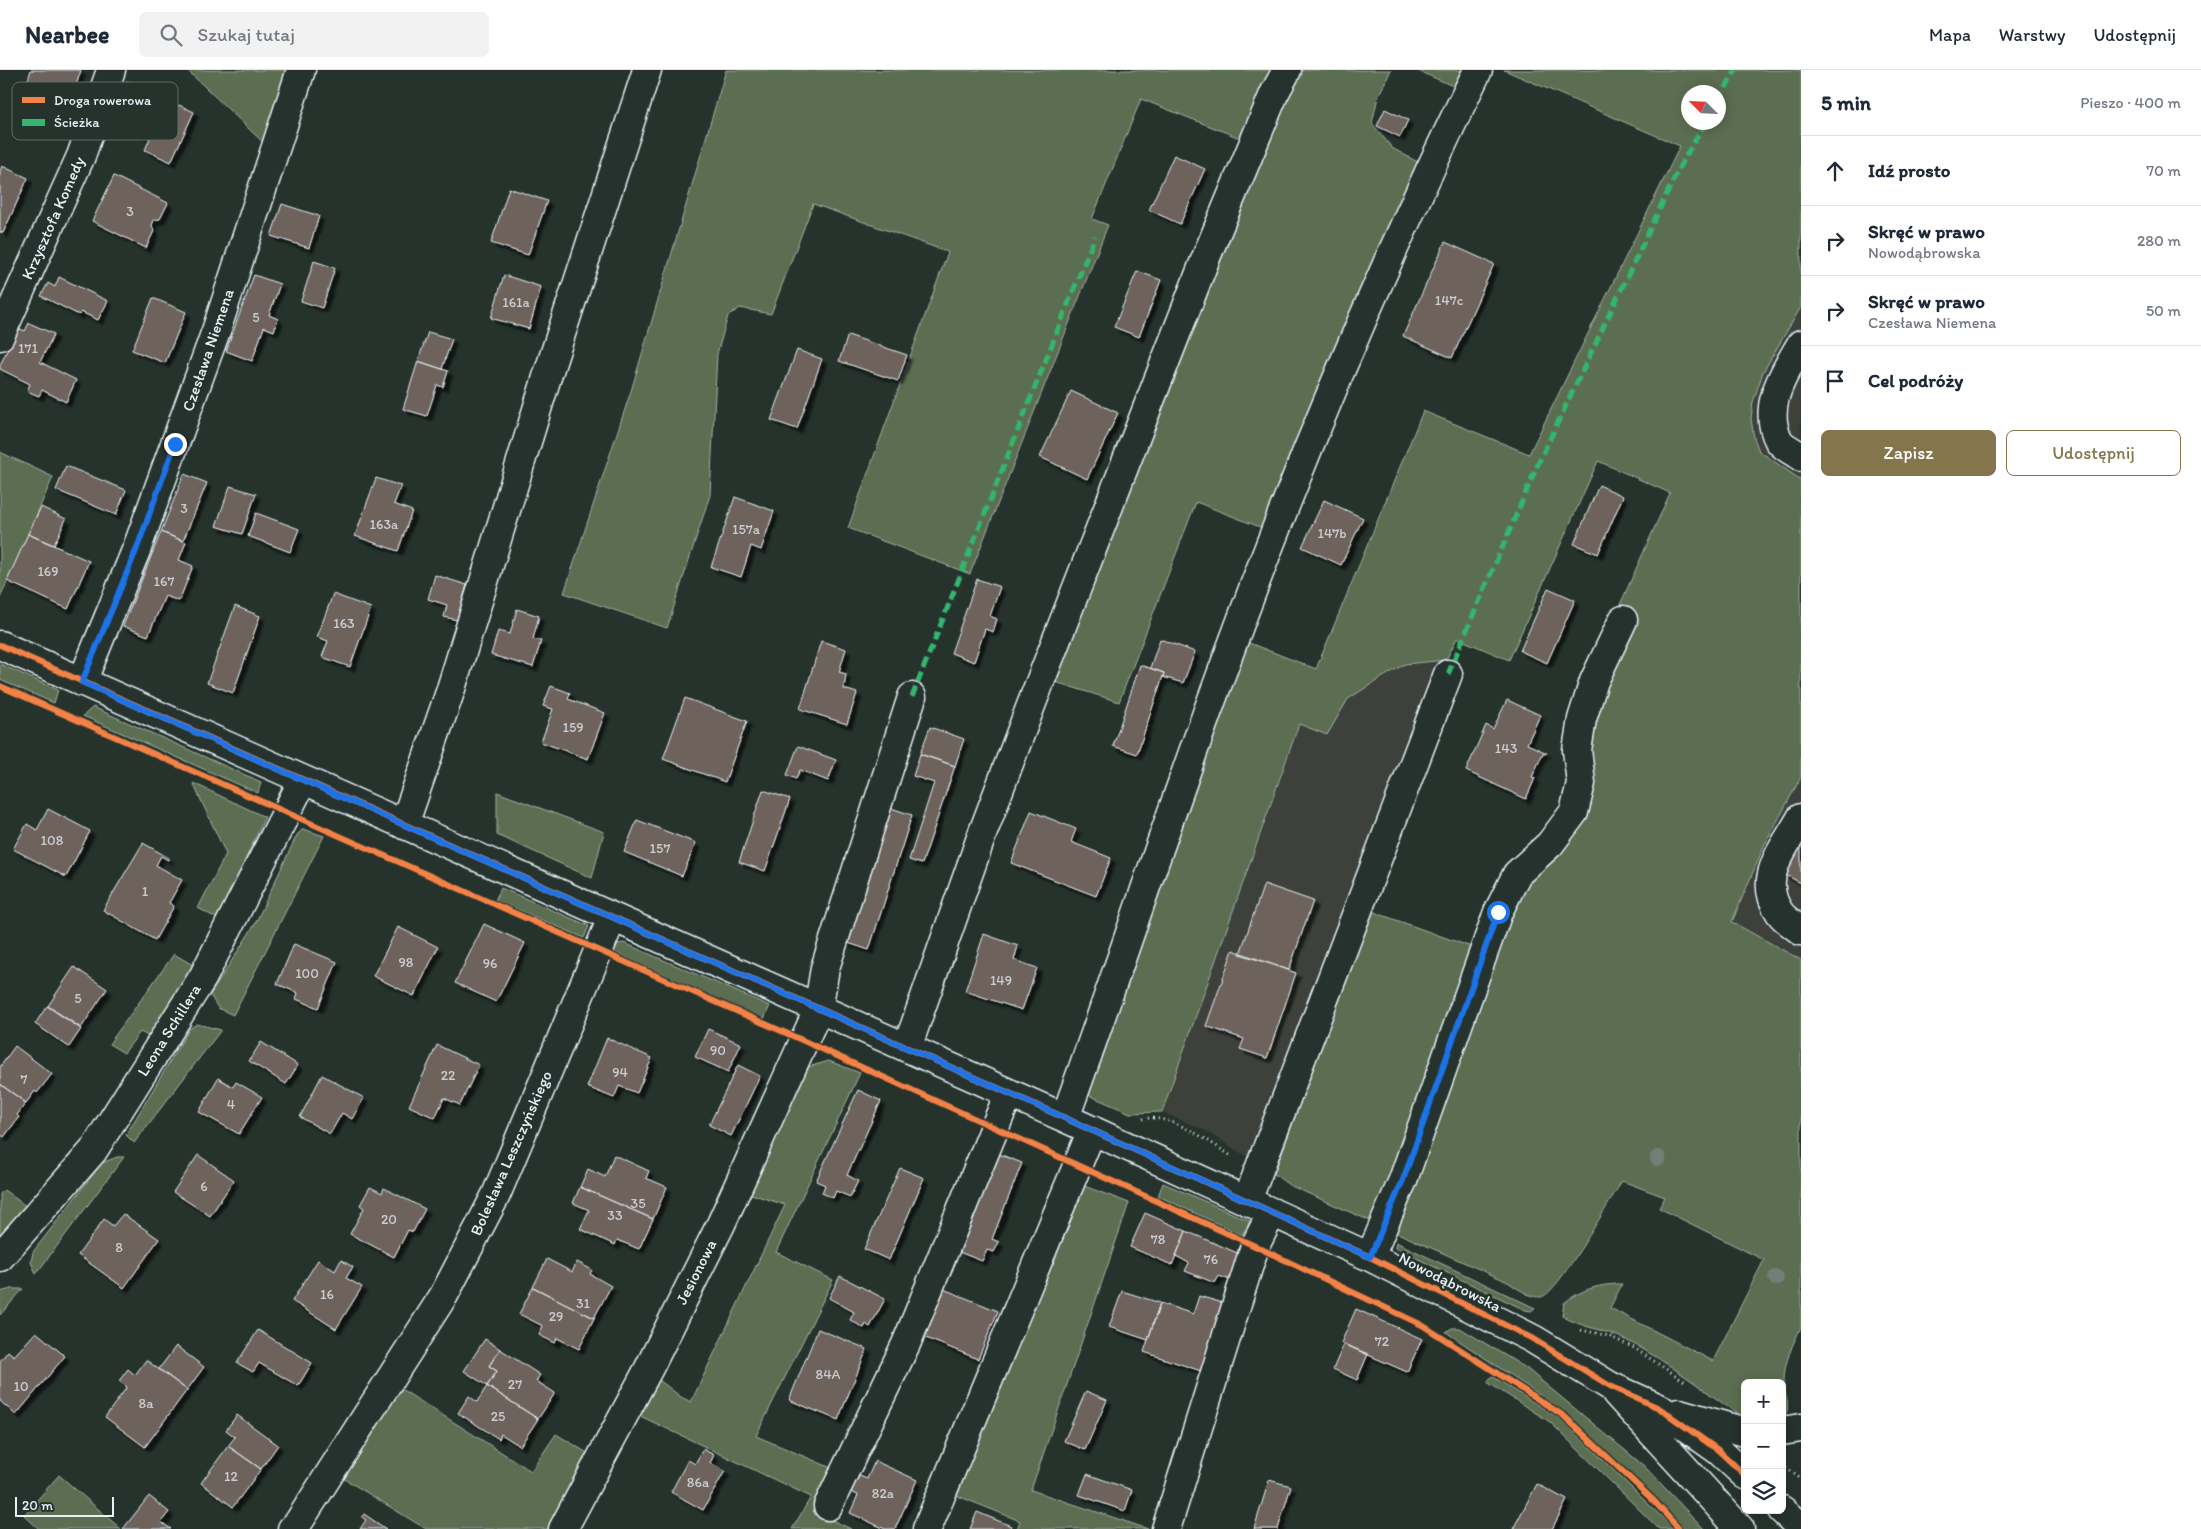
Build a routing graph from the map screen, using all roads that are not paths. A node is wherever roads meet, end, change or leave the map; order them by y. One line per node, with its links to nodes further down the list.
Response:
1 (112, 70): 6 (street, Krzysztofa Komedy)
2 (302, 70): 14 (street, Czesława Niemena)
3 (647, 70): 18 (street)
4 (1287, 70): 22 (street)
5 (1478, 70): 24 (street)
6 (108, 82)
7 (87, 140): 8 (street, Krzysztofa Komedy)
8 (0, 336)
9 (1801, 344): 10 (street)
10 (1801, 457)
11 (1623, 620): 28 (street)
12 (0, 645): 14 (street, Nowodąbrowska)
13 (1448, 674): 26 (street)
14 (82, 682): 16 (street, Nowodąbrowska)
15 (912, 697): 21 (street, Jesionowa)
16 (303, 780): 18 (street, Nowodąbrowska); 29 (street, Leona Schillera)
17 (1801, 818): 20 (street)
18 (404, 825): 19 (street, Nowodąbrowska)
19 (612, 918): 21 (street, Nowodąbrowska); 39 (street, Bolesława Leszczyńskiego)
20 (1801, 931)
21 (818, 1010): 22 (street, Nowodąbrowska); 40 (street, Jesionowa)
22 (907, 1048): 23 (street, Nowodąbrowska)
23 (1009, 1093): 24 (street, Nowodąbrowska); 36 (street)
24 (1065, 1118): 25 (street, Nowodąbrowska)
25 (1092, 1130): 26 (street, Nowodąbrowska); 41 (street)
26 (1247, 1201): 27 (street, Nowodąbrowska)
27 (1272, 1212): 28 (street, Nowodąbrowska); 42 (street)
28 (1370, 1257): 30 (street, Nowodąbrowska)
29 (0, 1258)
30 (1610, 1386): 31 (street, Nowodąbrowska); 43 (street, Nowodąbrowska)
31 (1659, 1408): 34 (street); 35 (street, Nowodąbrowska)
32 (1801, 1428): 33 (street)
33 (1786, 1430)
34 (1741, 1431)
35 (1741, 1471)
36 (828, 1506)
37 (1786, 1514): 38 (street)
38 (1801, 1528)
39 (292, 1529)
40 (563, 1529)
41 (927, 1529)
42 (1166, 1529)
43 (1740, 1529)

